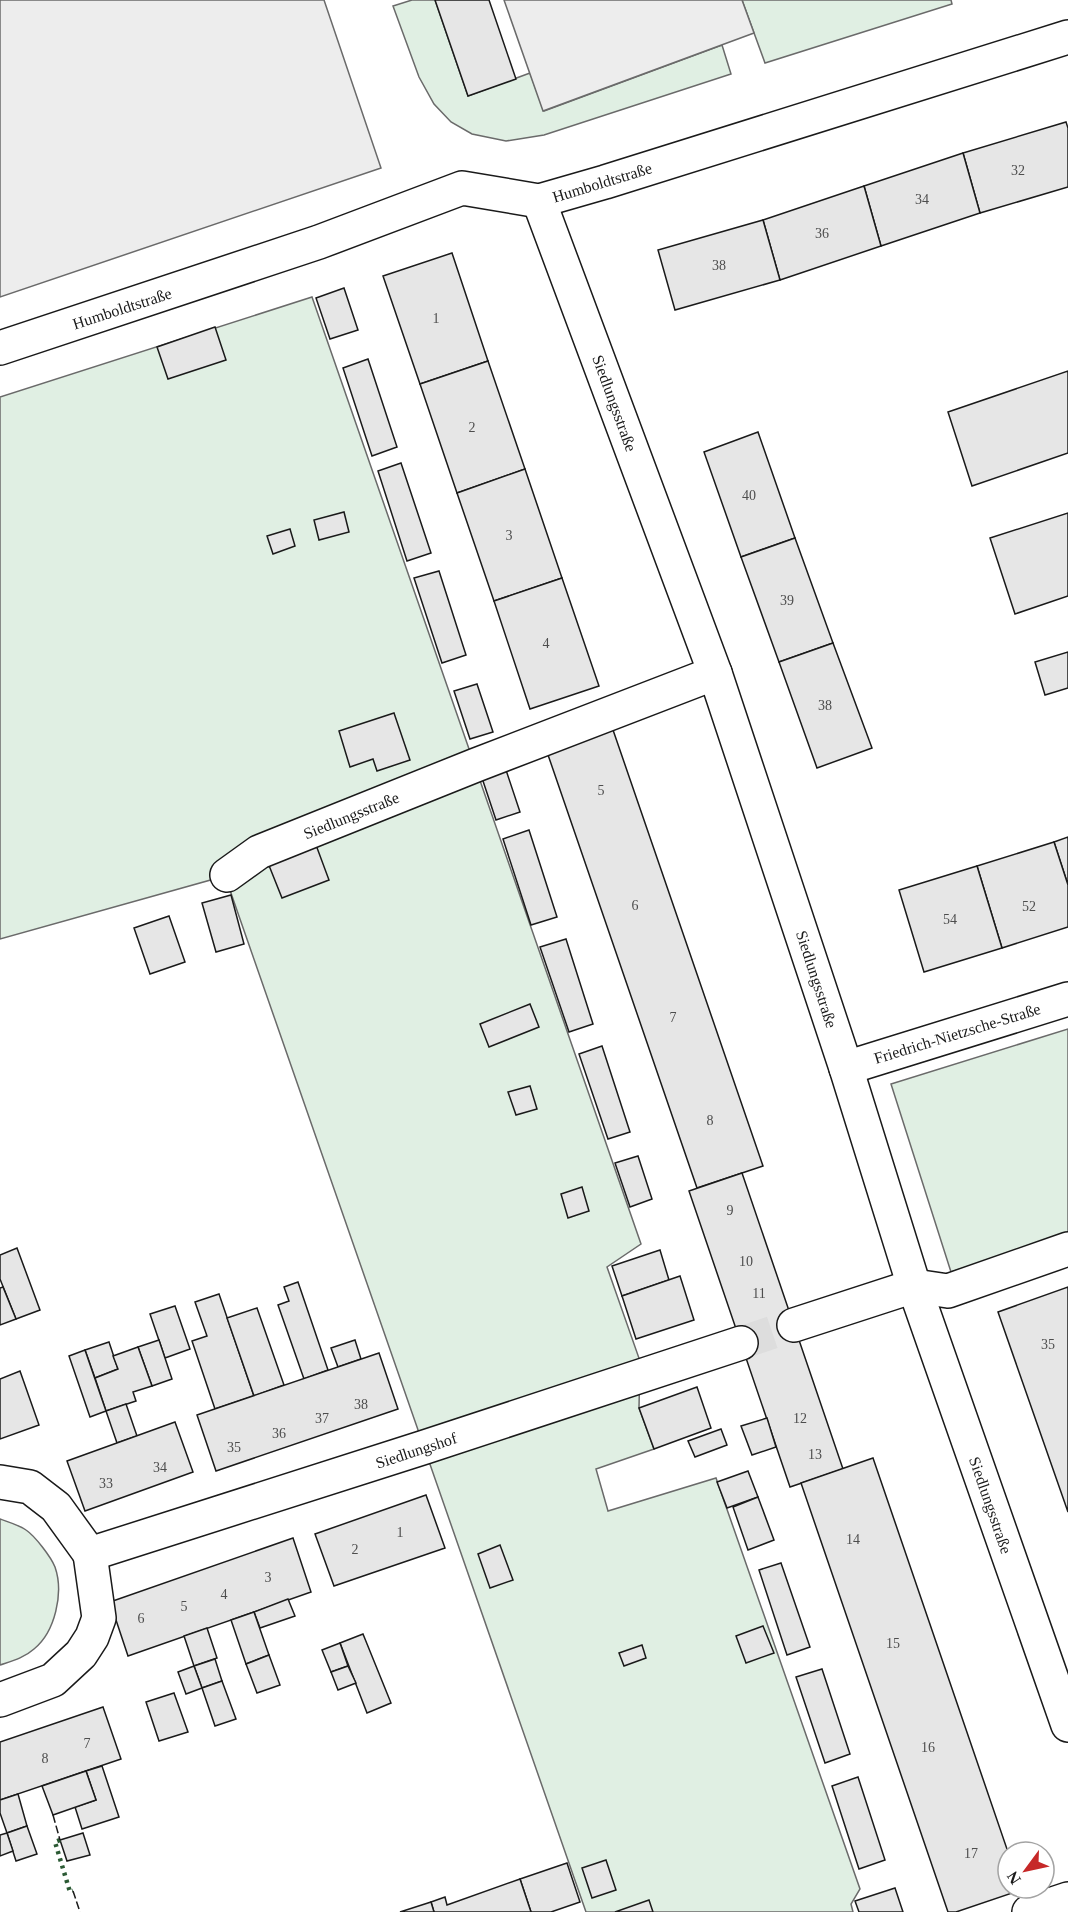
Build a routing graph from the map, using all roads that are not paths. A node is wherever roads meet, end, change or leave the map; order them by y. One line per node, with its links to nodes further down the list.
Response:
1 (1068, 37): 2 (street, Humboldtstraße)
2 (539, 201): 3 (street, Humboldtstraße); 4 (street, Siedlungsstraße)
3 (0, 348)
4 (715, 673): 5 (street, Siedlungsstraße); 7 (street, Siedlungsstraße)
5 (227, 874)
6 (1068, 999): 7 (street, Friedrich-Nietzsche-Straße)
7 (846, 1068): 9 (street, Siedlungsstraße)
8 (1068, 1249): 9 (street)
9 (914, 1286): 10 (street); 15 (street, Siedlungsstraße)
10 (794, 1325)
11 (741, 1343): 13 (street, Siedlungshof)
12 (0, 1482): 13 (street)
13 (90, 1554): 14 (street)
14 (0, 1700)
15 (1068, 1725)
16 (1068, 1899): 17 (street)
17 (1029, 1912)

